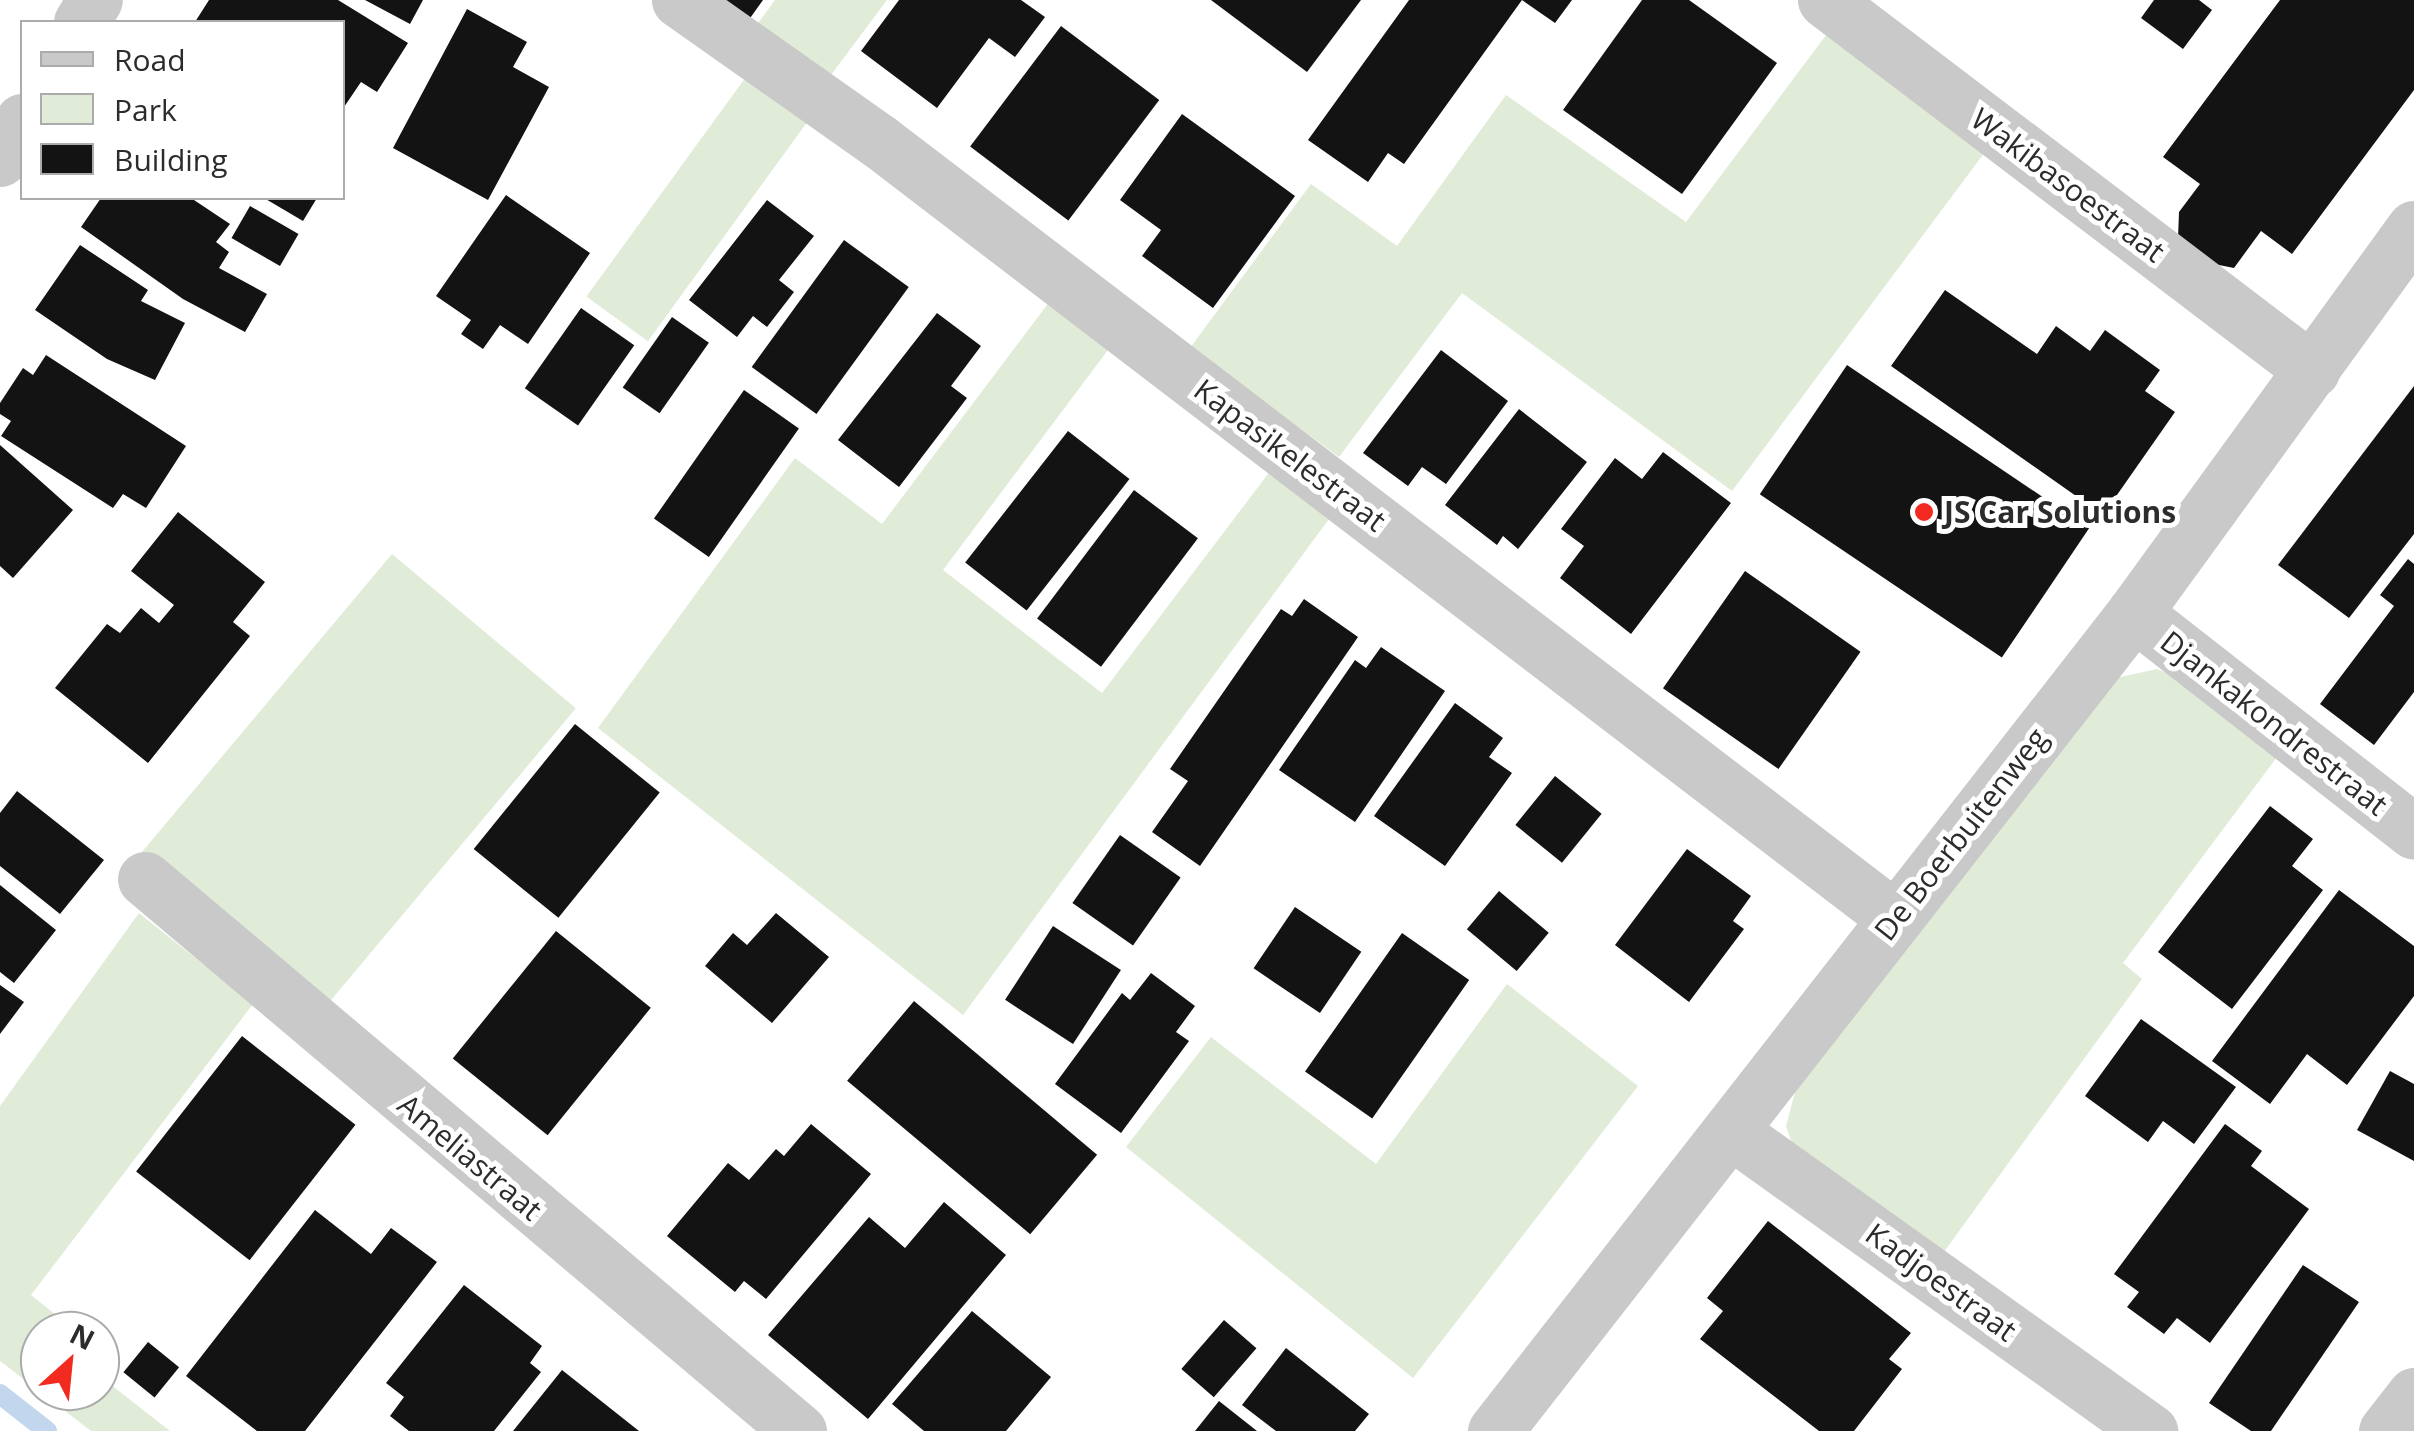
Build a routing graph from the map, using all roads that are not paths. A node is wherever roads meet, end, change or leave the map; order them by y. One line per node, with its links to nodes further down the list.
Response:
1 (679, 0): 10 (street, Kapasikelestraat)
2 (1825, 0): 6 (street, Wakibasoestraat)
3 (20, 124): 4 (street)
4 (0, 159)
5 (2414, 228): 6 (street, De Boerbuitenweg)
6 (2312, 370): 7 (street, De Boerbuitenweg)
7 (2134, 613): 8 (street, Djankakondrestraat); 10 (street, De Boerbuitenweg)
8 (2414, 832)
9 (145, 879): 13 (street, Ameliastraat)
10 (1895, 918): 11 (street, De Boerbuitenweg)
11 (1732, 1133): 14 (street, De Boerbuitenweg); 15 (street, Kadjoestraat)
12 (2414, 1395): 16 (street)
13 (800, 1431)
14 (1496, 1431)
15 (2150, 1431)
16 (2386, 1431)

